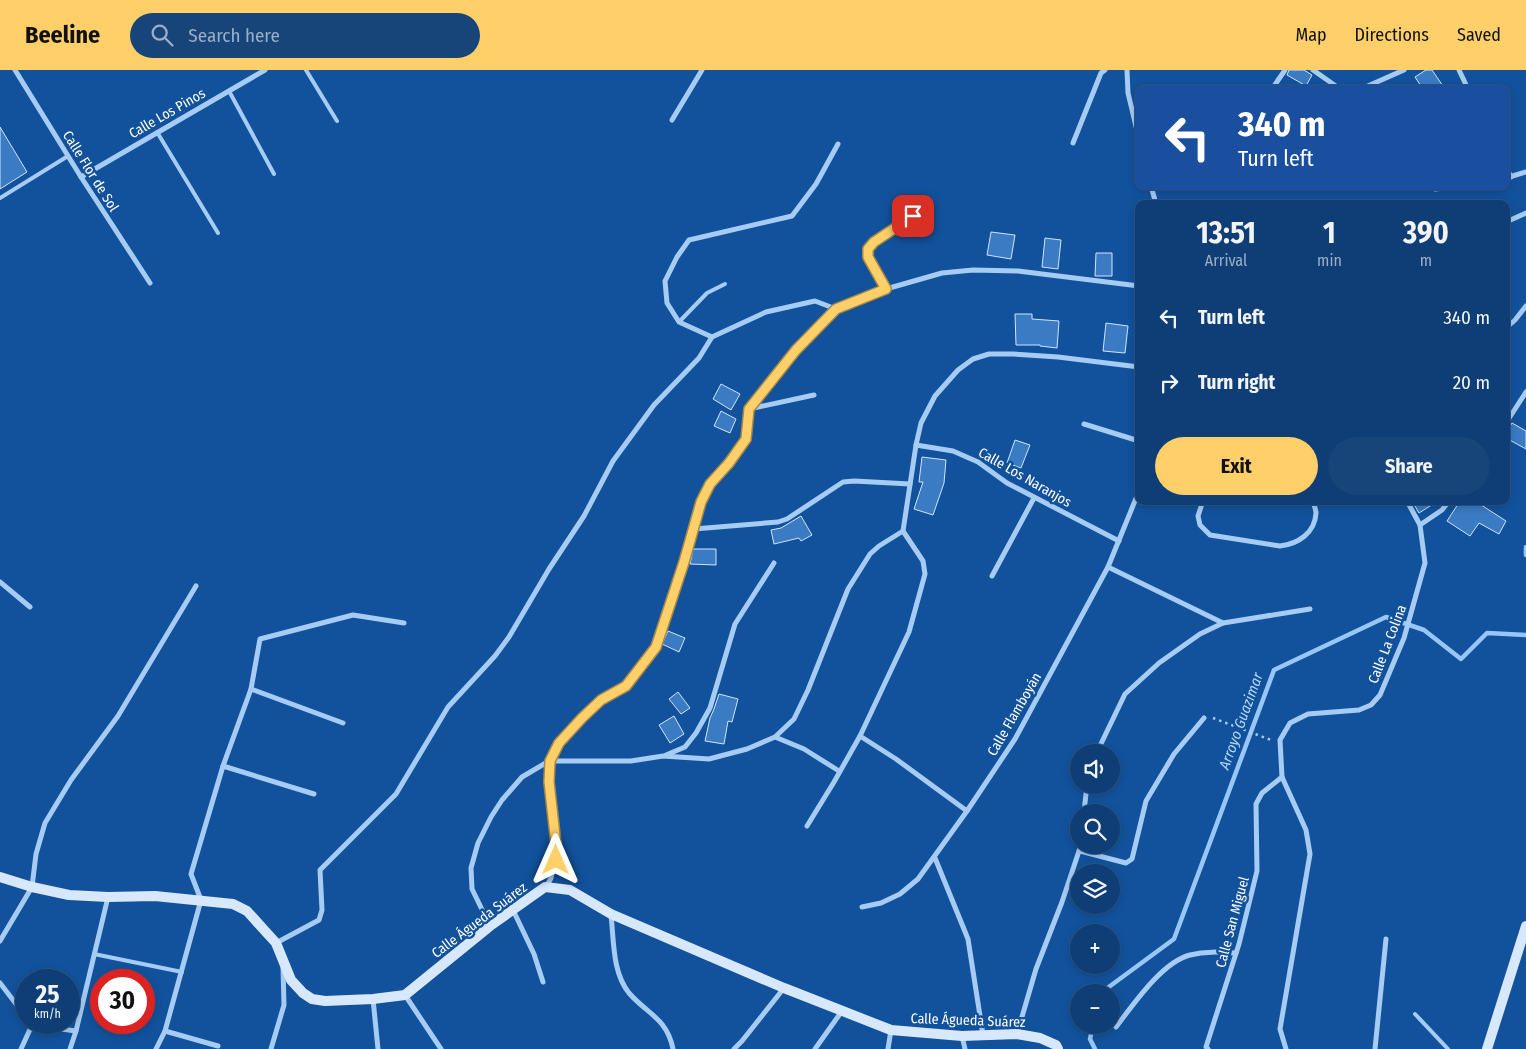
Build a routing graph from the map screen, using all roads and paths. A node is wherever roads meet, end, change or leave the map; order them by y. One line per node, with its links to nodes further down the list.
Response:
1 (15, 70): 24 (street, Calle Flor de Sol)
2 (265, 70): 17 (street, Calle Los Pinos)
3 (306, 70): 19 (lane)
4 (702, 70): 18 (street)
5 (1105, 70): 23 (street)
6 (1127, 70): 20 (street)
7 (1285, 70): 12 (street)
8 (1313, 70): 11 (street)
9 (1404, 70): 15 (street)
10 (1459, 70): 16 (street)
11 (1331, 82): 13 (street); 14 (street)
12 (1275, 85)
13 (1329, 85)
14 (1335, 85)
15 (1370, 85)
16 (1466, 85)
17 (229, 91): 21 (street, Calle Los Pinos); 26 (lane)
18 (672, 120)
19 (337, 121)
20 (1135, 122)
21 (157, 132): 27 (street, Calle Los Pinos); 33 (lane)
22 (838, 144): 40 (street)
23 (1072, 144)
24 (68, 156): 27 (street, Calle Flor de Sol); 29 (lane)
25 (1526, 172): 28 (street)
26 (274, 174)
27 (81, 177): 34 (street, Calle Flor de Sol)
28 (1510, 177)
29 (0, 198)
30 (926, 207): 37 (street)
31 (1526, 213): 32 (street)
32 (1510, 220)
33 (218, 233)
34 (150, 283)
35 (725, 284): 40 (lane)
36 (1135, 286): 37 (street)
37 (886, 289): 39 (street)
38 (1526, 306): 41 (street)
39 (836, 309): 42 (street); 46 (street)
40 (679, 322): 42 (street)
41 (1510, 324)
42 (712, 337): 101 (street)
43 (1135, 367): 50 (street)
44 (1526, 392): 47 (street)
45 (814, 395): 46 (street)
46 (749, 409): 59 (street)
47 (1510, 418)
48 (1084, 424): 49 (street)
49 (1135, 440)
50 (916, 445): 51 (street); 52 (street, Calle Los Naranjos)
51 (910, 484): 59 (street); 60 (street)
52 (1034, 498): 61 (street, Calle Los Naranjos); 64 (street)
53 (1135, 501): 61 (street, Calle Flamboyán)
54 (1202, 505): 55 (street)
55 (1314, 505)
56 (1409, 505): 58 (street, Calle La Colina)
57 (1446, 505): 58 (street)
58 (1420, 525): 76 (street, Calle La Colina)
59 (694, 529): 79 (street)
60 (903, 531): 74 (street); 75 (street)
61 (1118, 541): 63 (street, Calle Flamboyán)
62 (774, 563): 78 (street)
63 (1108, 567): 70 (street); 84 (street, Calle Flamboyán)
64 (992, 576)
65 (0, 582): 67 (street)
66 (196, 586): 90 (street)
67 (30, 608)
68 (1310, 610): 70 (street)
69 (404, 623): 71 (street)
70 (1223, 623): 77 (street)
71 (251, 689): 73 (street); 80 (street)
72 (1204, 718): 76 (path); 87 (street)
73 (343, 723)
74 (860, 736): 81 (street); 84 (street)
75 (775, 737): 78 (street); 81 (street)
76 (1280, 743): 82 (street)
77 (1101, 744)
78 (663, 756): 79 (street)
79 (550, 761): 91 (street); 97 (street)
80 (223, 766): 83 (street); 93 (street)
81 (839, 771): 85 (street)
82 (1282, 777): 102 (street, Calle San Miguel); 137 (street)
83 (314, 794)
84 (967, 811): 88 (street, Calle Flamboyán)
85 (807, 826)
86 (1078, 854): 120 (street)
87 (1098, 854)
88 (935, 858): 94 (street, Calle Flamboyán); 122 (street)
89 (0, 877): 90 (street)
90 (32, 887): 92 (street); 100 (street)
91 (545, 888): 95 (street, Calle Águeda Suárez); 96 (street, Calle Águeda Suárez)
92 (108, 897): 93 (street); 103 (street)
93 (201, 900): 101 (street); 105 (street)
94 (862, 907)
95 (513, 910): 97 (street, Calle Águeda Suárez); 106 (street)
96 (611, 914): 108 (street, Calle Águeda Suárez); 130 (street)
97 (490, 926): 109 (street, Calle Águeda Suárez)
98 (1526, 926): 140 (street)
99 (1386, 939): 138 (street)
100 (0, 941)
101 (276, 943): 104 (street)
102 (1236, 953): 115 (street); 136 (street, Calle San Miguel)
103 (94, 954): 105 (lane); 113 (street)
104 (283, 960): 110 (street); 127 (street)
105 (182, 972): 117 (street)
106 (544, 982)
107 (0, 983): 111 (street)
108 (784, 988): 112 (street, Calle Águeda Suárez); 131 (street)
109 (405, 995): 110 (street); 129 (street)
110 (373, 999): 128 (street)
111 (15, 1003)
112 (842, 1010): 116 (street, Calle Águeda Suárez); 132 (street)
113 (80, 1014)
114 (1415, 1014): 139 (lane)
115 (1120, 1022)
116 (892, 1030): 121 (street, Calle Águeda Suárez); 133 (street)
117 (165, 1031): 123 (street); 126 (street)
118 (27, 1034): 124 (street)
119 (75, 1034): 125 (street)
120 (1017, 1034): 122 (street, Calle Águeda Suárez); 135 (street, Calle Águeda Suárez)
121 (962, 1036): 122 (street, Calle Águeda Suárez); 134 (street)
122 (983, 1036)
123 (218, 1046)
124 (21, 1049)
125 (70, 1049)
126 (156, 1049)
127 (271, 1049)
128 (378, 1049)
129 (441, 1049)
130 (673, 1049)
131 (734, 1049)
132 (815, 1049)
133 (888, 1049)
134 (965, 1049)
135 (1058, 1049)
136 (1208, 1049)
137 (1286, 1049)
138 (1375, 1049)
139 (1448, 1049)
140 (1487, 1049)

